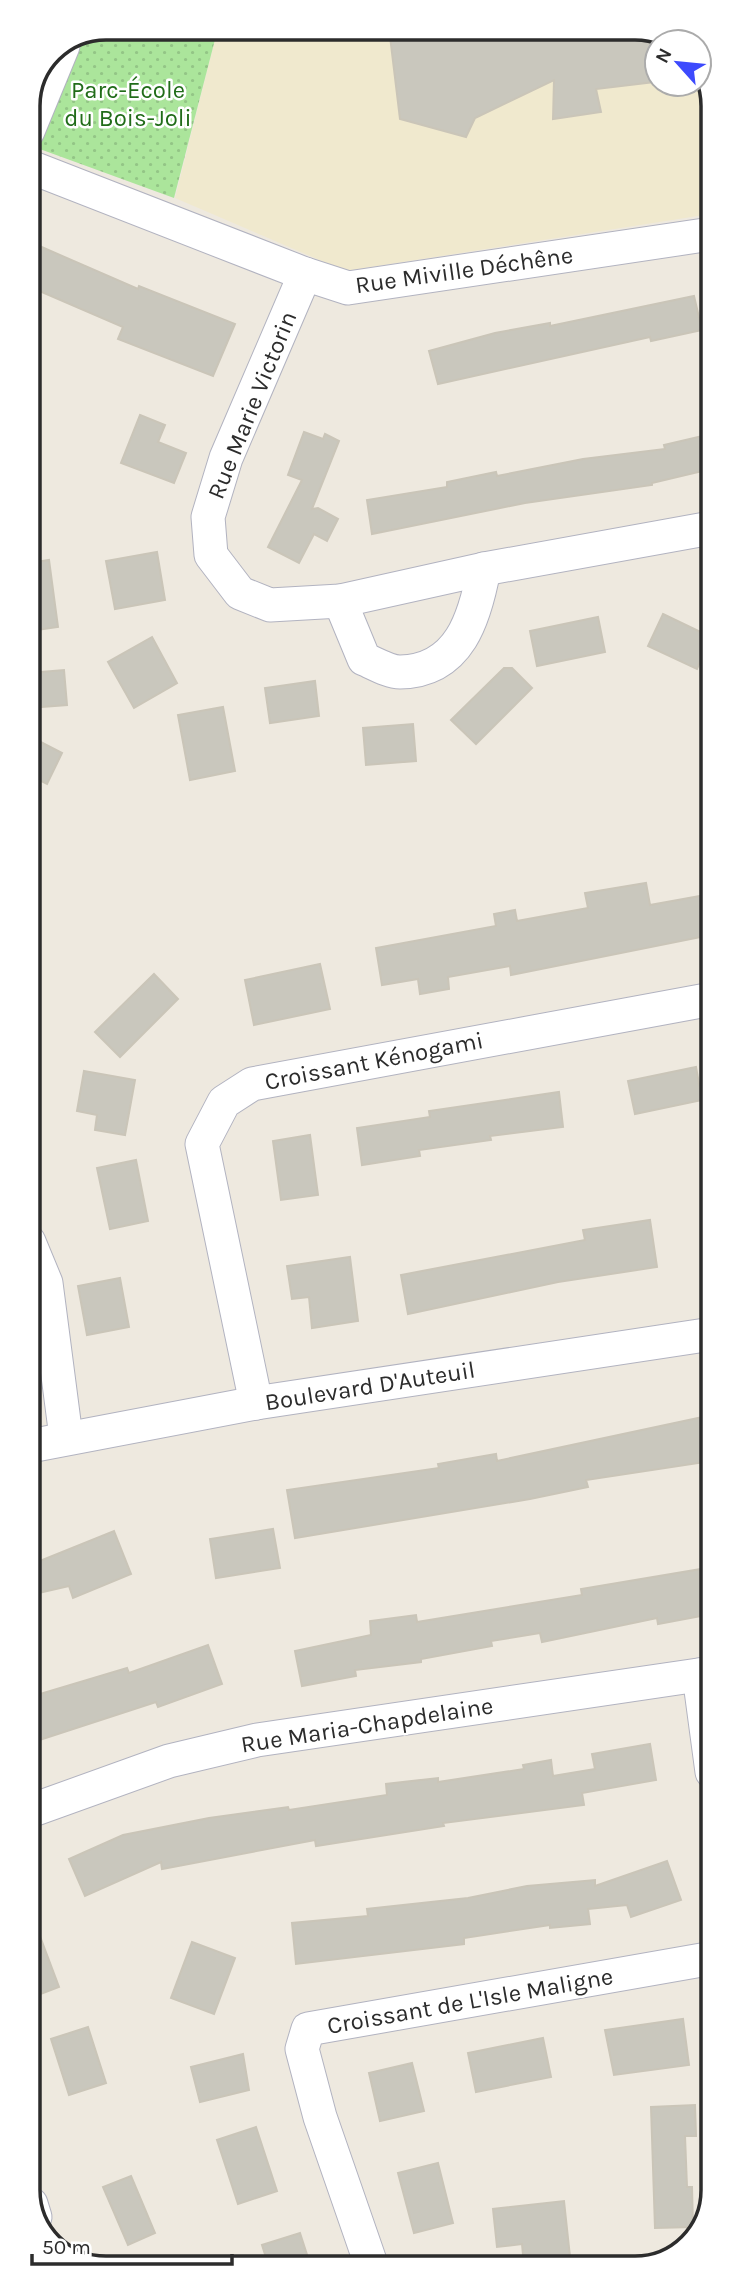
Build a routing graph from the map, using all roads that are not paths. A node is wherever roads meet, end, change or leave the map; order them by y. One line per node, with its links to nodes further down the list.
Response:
1 (55, 66): 2 (street)
2 (41, 99)
3 (40, 171): 5 (street, Rue Miville Déchêne)
4 (701, 235): 5 (street, Rue Miville Déchêne)
5 (305, 274): 8 (street, Rue Marie Victorin)
6 (701, 535): 7 (street, Rue Marie Victorin)
7 (484, 569): 8 (street, Rue Marie Victorin); 8 (street)
8 (340, 601)
9 (701, 1001): 12 (street, Croissant Kénogami)
10 (40, 1269): 13 (street)
11 (701, 1336): 12 (street, Boulevard D'Auteuil)
12 (256, 1403): 13 (street, Boulevard D'Auteuil)
13 (66, 1437): 14 (street, Boulevard D'Auteuil)
14 (40, 1444)
15 (701, 1675): 16 (street, Rue Maria-Chapdelaine)
16 (40, 1807)
17 (701, 1960): 18 (street, Croissant de L'Isle Maligne)
18 (368, 2256)

